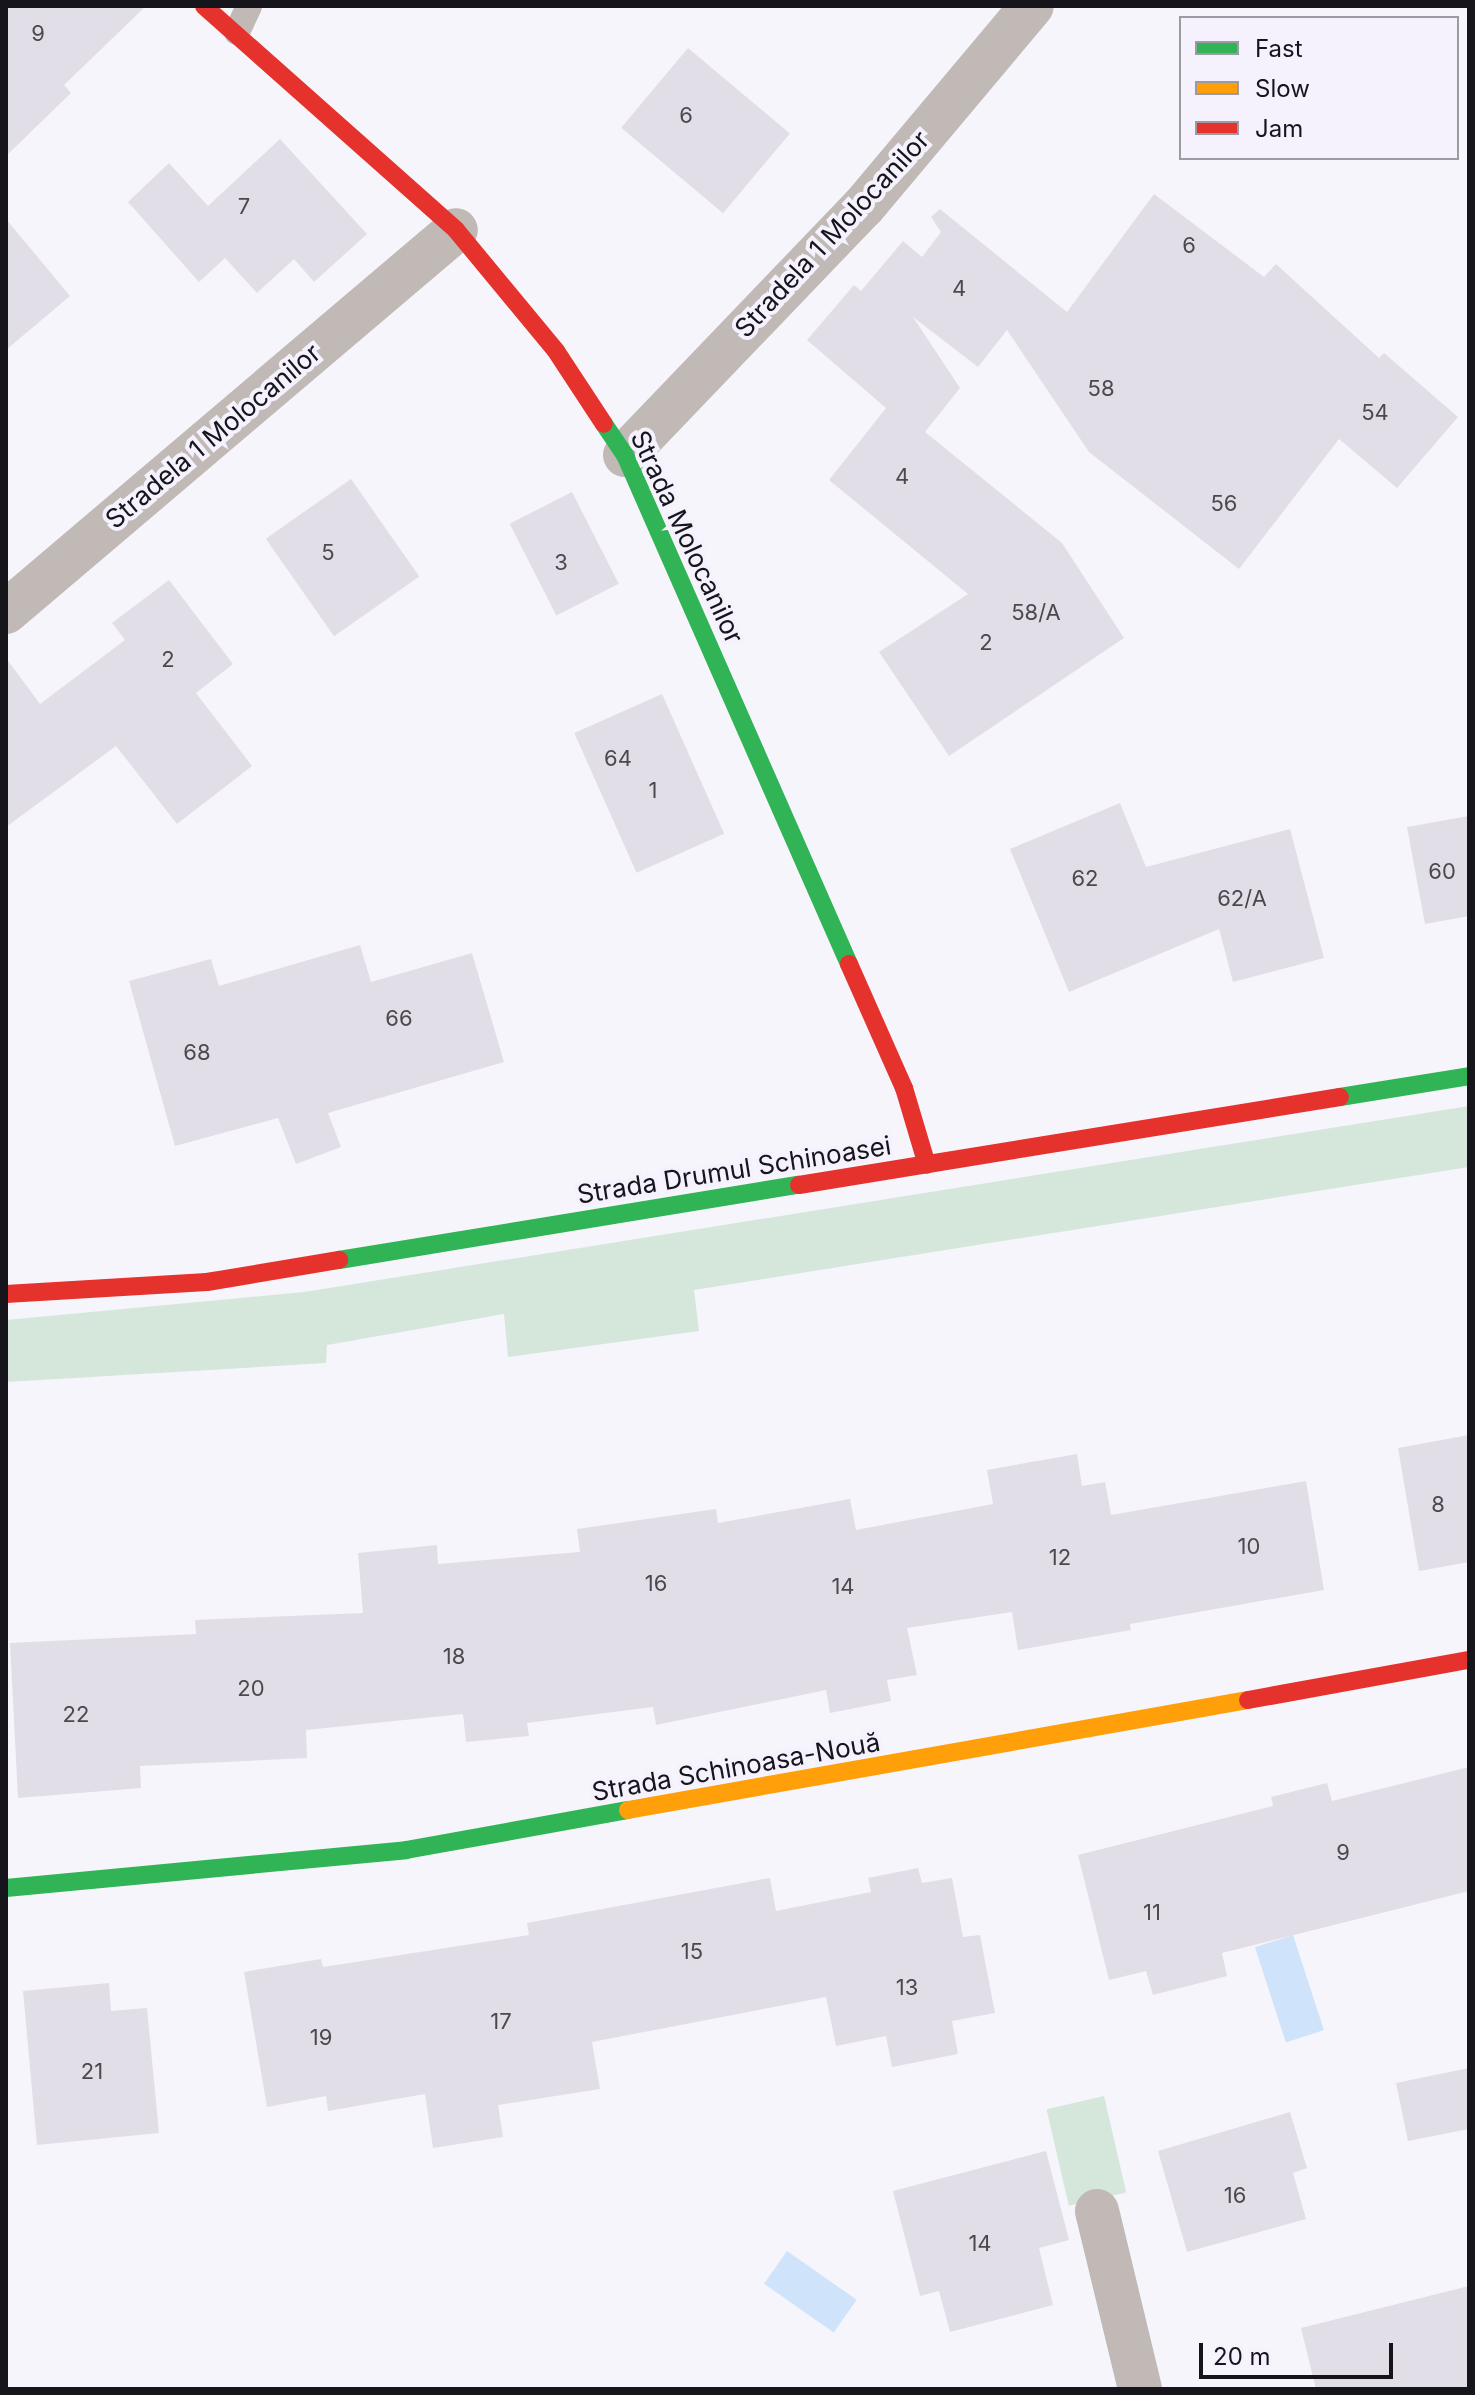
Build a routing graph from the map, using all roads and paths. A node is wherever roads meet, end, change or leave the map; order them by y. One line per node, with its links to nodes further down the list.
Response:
1 (204, 6): 4 (street, Strada Molocanilor)
2 (249, 6): 4 (lane)
3 (1032, 6): 6 (street, Stradela 1 Molocanilor)
4 (237, 32): 5 (street, Strada Molocanilor)
5 (456, 230): 6 (street, Strada Molocanilor); 7 (street, Stradela 1 Molocanilor)
6 (625, 455): 9 (street, Strada Molocanilor)
7 (6, 612)
8 (1469, 1076): 9 (street, Strada Drumul Schinoasei)
9 (927, 1165): 10 (street, Strada Drumul Schinoasei)
10 (6, 1294)
11 (1469, 1660): 12 (street, Strada Schinoasa-Nouă)
12 (6, 1888)
13 (1097, 2211): 14 (street)
14 (1140, 2389)

